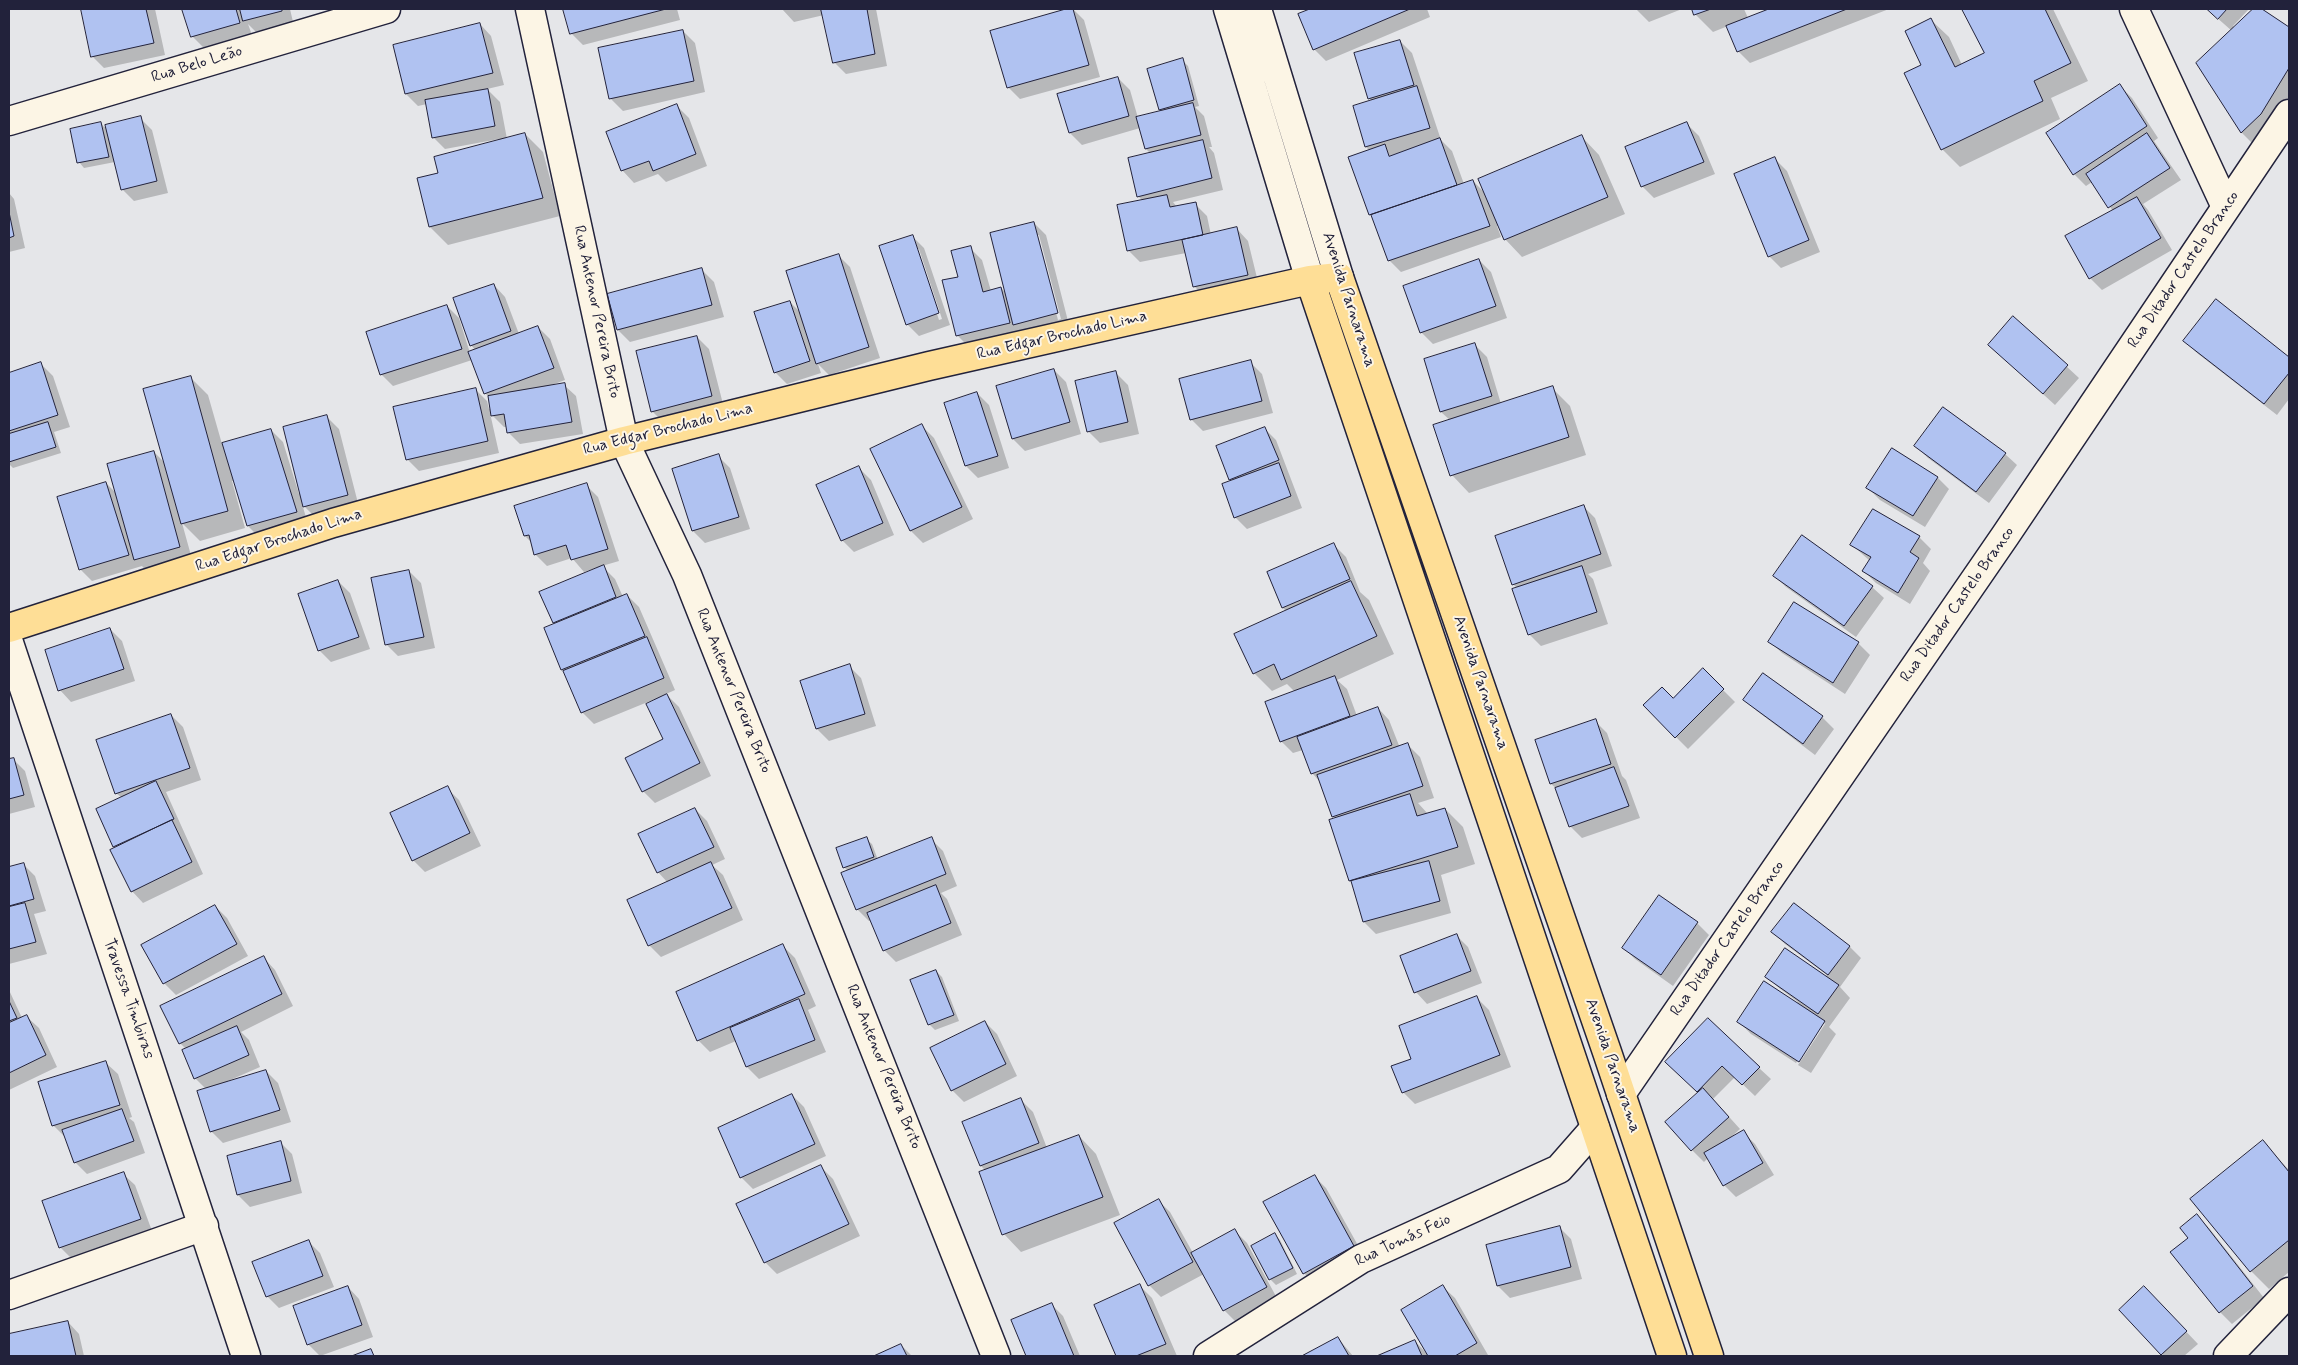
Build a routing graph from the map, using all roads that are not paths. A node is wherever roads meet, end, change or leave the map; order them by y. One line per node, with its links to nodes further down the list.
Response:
1 (386, 9): 7 (street, Rua Belo Leão)
2 (530, 9): 11 (street, Rua Antenor Pereira Brito)
3 (1257, 9): 9 (street, Avenida Parnarama)
4 (2134, 9): 8 (street)
5 (1236, 11): 10 (street, Avenida Parnarama)
6 (2289, 114): 8 (street, Rua Ditador Castelo Branco)
7 (9, 121)
8 (2226, 207): 16 (street, Rua Ditador Castelo Branco)
9 (1339, 277): 10 (main road, Rua Edgar Brochado Lima); 14 (main road, Avenida Parnarama)
10 (1310, 280): 11 (main road, Rua Edgar Brochado Lima); 15 (main road, Avenida Parnarama)
11 (624, 441): 12 (main road, Rua Edgar Brochado Lima); 22 (street, Rua Antenor Pereira Brito)
12 (9, 628)
13 (9, 643): 18 (street, Travessa Timbiras)
14 (1607, 1052): 15 (main road); 16 (main road, Avenida Parnarama)
15 (1576, 1069): 17 (main road, Avenida Parnarama)
16 (1621, 1094): 25 (main road, Avenida Parnarama)
17 (1595, 1128): 23 (street, Rua Tomás Feio); 24 (main road, Avenida Parnarama)
18 (204, 1226): 20 (street); 21 (street, Travessa Timbiras)
19 (2289, 1292): 26 (street)
20 (9, 1295)
21 (246, 1356)
22 (996, 1356)
23 (1208, 1356)
24 (1672, 1356)
25 (1709, 1356)
26 (2228, 1356)

